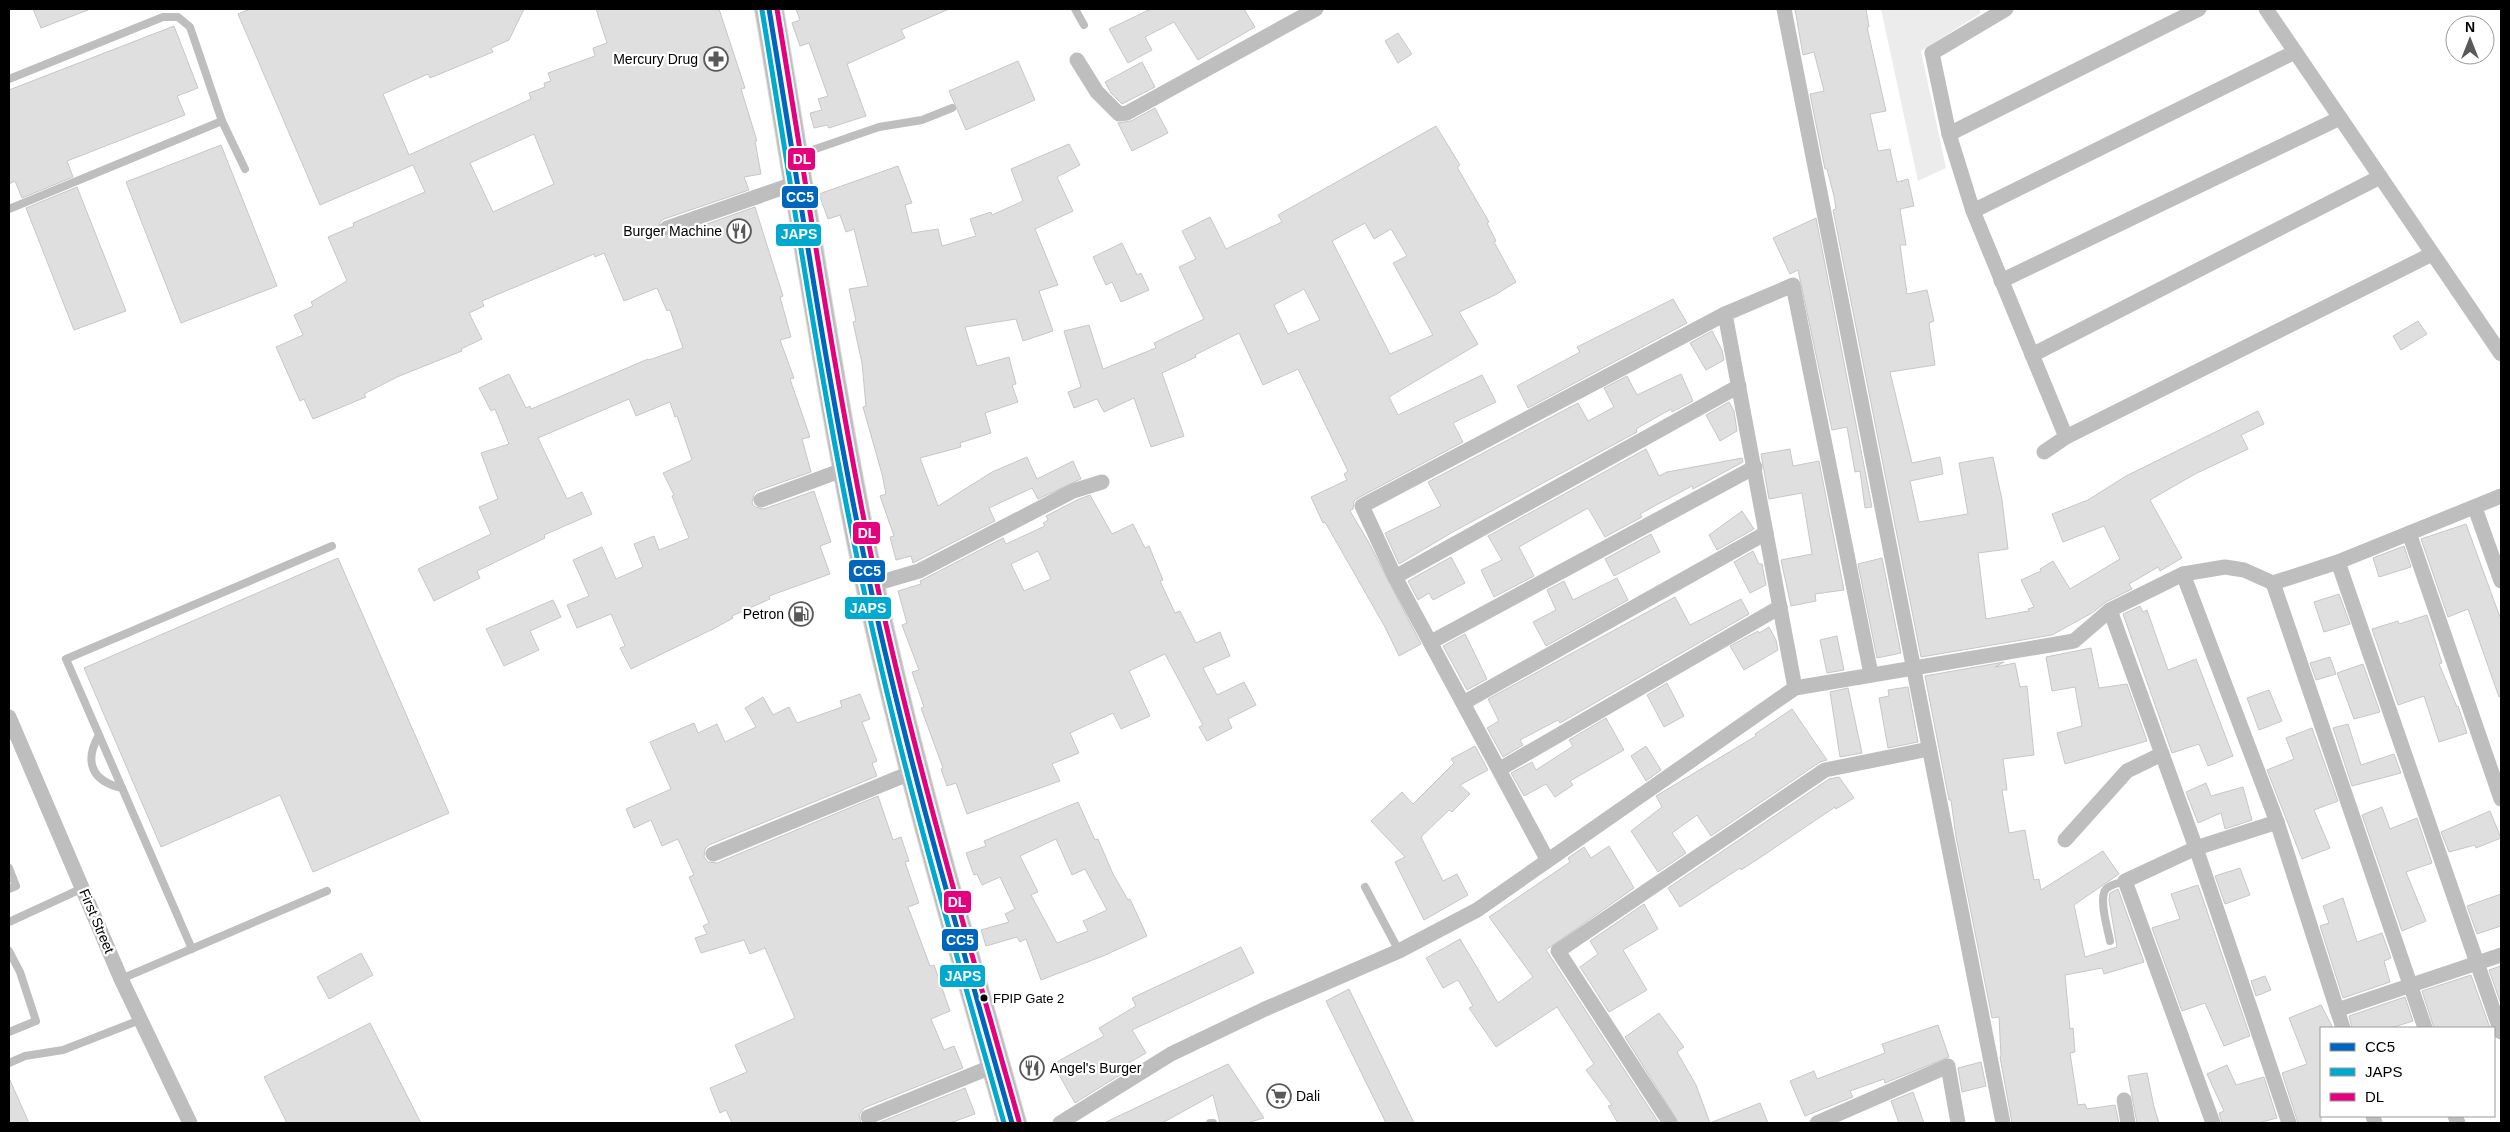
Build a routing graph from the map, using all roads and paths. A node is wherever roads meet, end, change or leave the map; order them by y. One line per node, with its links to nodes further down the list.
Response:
1 (769, 9): 16 (highway)
2 (1075, 9): 8 (lane)
3 (1316, 9): 10 (street)
4 (1784, 9): 49 (street)
5 (2006, 9): 15 (street)
6 (2199, 9): 15 (street)
7 (2266, 9): 9 (street)
8 (1084, 25)
9 (2295, 52): 13 (street); 21 (street)
10 (1077, 60)
11 (9, 79): 14 (lane)
12 (952, 108): 16 (lane)
13 (2340, 118): 18 (street); 24 (street)
14 (222, 121): 17 (lane); 20 (lane)
15 (1949, 134): 21 (street)
16 (794, 156): 19 (highway)
17 (245, 168)
18 (2380, 177): 23 (street); 27 (street)
19 (799, 182): 22 (street); 32 (highway)
20 (9, 209)
21 (1973, 211): 24 (street)
22 (667, 228)
23 (2432, 254): 26 (street); 29 (street)
24 (2001, 281): 27 (street)
25 (1725, 314): 28 (street); 42 (street); 50 (street)
26 (2500, 350)
27 (2032, 356): 29 (street)
28 (1738, 386): 31 (street); 42 (street)
29 (2066, 437): 30 (street)
30 (2044, 452)
31 (1755, 467): 37 (street); 48 (street)
32 (848, 468): 35 (street); 45 (highway)
33 (1102, 482): 45 (street)
34 (2501, 496): 36 (street)
35 (761, 500)
36 (2475, 508): 38 (street); 43 (street)
37 (1766, 533): 46 (street); 52 (street)
38 (2409, 533): 40 (street); 61 (street)
39 (332, 546): 54 (lane)
40 (2338, 562): 44 (street); 79 (street)
41 (2183, 574): 44 (street); 47 (street); 62 (street)
42 (1395, 576): 48 (street)
43 (2501, 581)
44 (2273, 583): 81 (street)
45 (870, 585): 59 (highway)
46 (1780, 607): 51 (street); 58 (street)
47 (2110, 610): 49 (street); 57 (street)
48 (1431, 642): 52 (street)
49 (1914, 668): 50 (street); 56 (street)
50 (1871, 674): 51 (street)
51 (1795, 688): 66 (street)
52 (1463, 703): 58 (street)
53 (9, 717): 55 (street, First Street)
54 (99, 734): 60 (lane); 60 (lane)
55 (13, 740): 70 (street, First Street)
56 (1929, 749): 95 (street); 98 (street)
57 (2162, 754): 63 (street); 64 (street)
58 (1500, 769): 66 (street)
59 (915, 771): 65 (street); 89 (highway)
60 (122, 788): 75 (lane)
61 (2501, 799)
62 (2277, 822): 64 (street); 82 (street)
63 (2065, 840)
64 (2196, 848): 68 (street); 101 (street)
65 (713, 854)
66 (1548, 859): 77 (street)
67 (9, 868): 71 (lane)
68 (2125, 881): 74 (lane); 100 (street)
69 (1365, 887): 77 (lane)
70 (83, 888): 73 (lane); 80 (street, First Street)
71 (9, 890)
72 (328, 891): 75 (lane)
73 (9, 922)
74 (2110, 942)
75 (192, 949): 80 (lane)
76 (9, 951): 86 (lane)
77 (1399, 951): 94 (street)
78 (2501, 955): 79 (street)
79 (2476, 965): 81 (street); 87 (street)
80 (121, 979): 83 (street, First Street)
81 (2410, 986): 82 (street); 85 (street)
82 (2337, 1010): 84 (street)
83 (140, 1020): 88 (lane); 92 (street, First Street)
84 (2343, 1027)
85 (2425, 1027)
86 (9, 1032)
87 (2501, 1032)
88 (9, 1063)
89 (996, 1065): 91 (street); 93 (highway)
90 (2124, 1100): 99 (street)
91 (868, 1117)
92 (190, 1123)
93 (1012, 1123)
94 (1060, 1123)
95 (1670, 1123)
96 (1817, 1123): 97 (street)
97 (1958, 1123)
98 (2004, 1123)
99 (2128, 1123)
100 (2213, 1123)
101 (2289, 1123)

